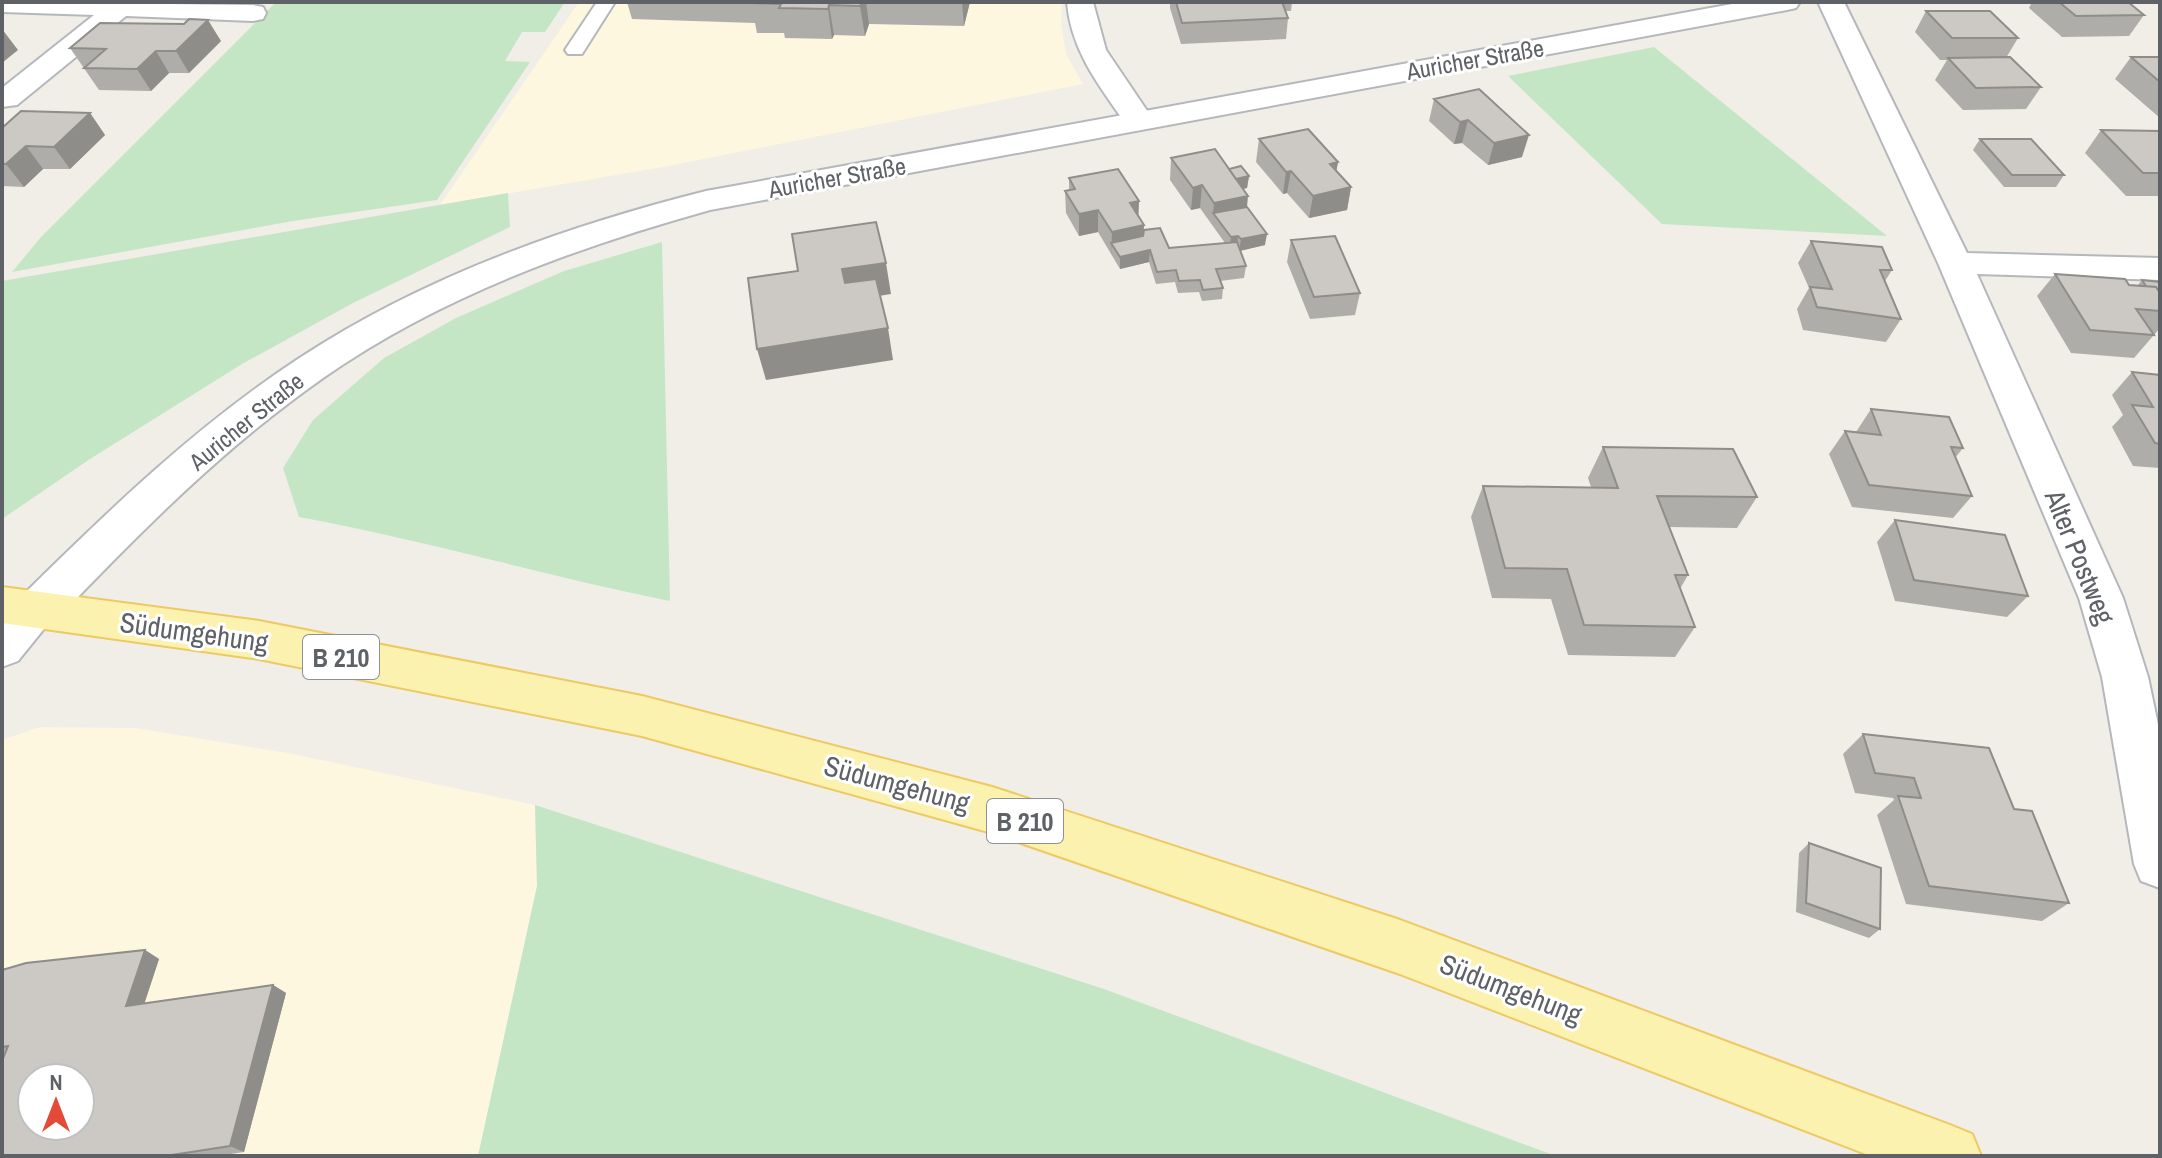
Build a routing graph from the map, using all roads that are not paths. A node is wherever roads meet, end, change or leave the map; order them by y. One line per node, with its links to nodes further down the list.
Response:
1 (606, 2): 8 (lane)
2 (1080, 2): 10 (street)
3 (1787, 2): 10 (street, Auricher Straße)
4 (1831, 2): 11 (street, Alter Postweg)
5 (2, 4): 6 (street)
6 (123, 5): 7 (street); 9 (street)
7 (253, 13)
8 (575, 50)
9 (7, 99)
10 (1139, 121): 13 (street, Auricher Straße)
11 (1955, 263): 12 (street); 15 (street, Alter Postweg)
12 (2160, 269)
13 (20, 607): 14 (street, Auricher Straße); 16 (main road, Südumgehung / B 210)
14 (2, 648)
15 (2160, 864)
16 (1950, 1156)

